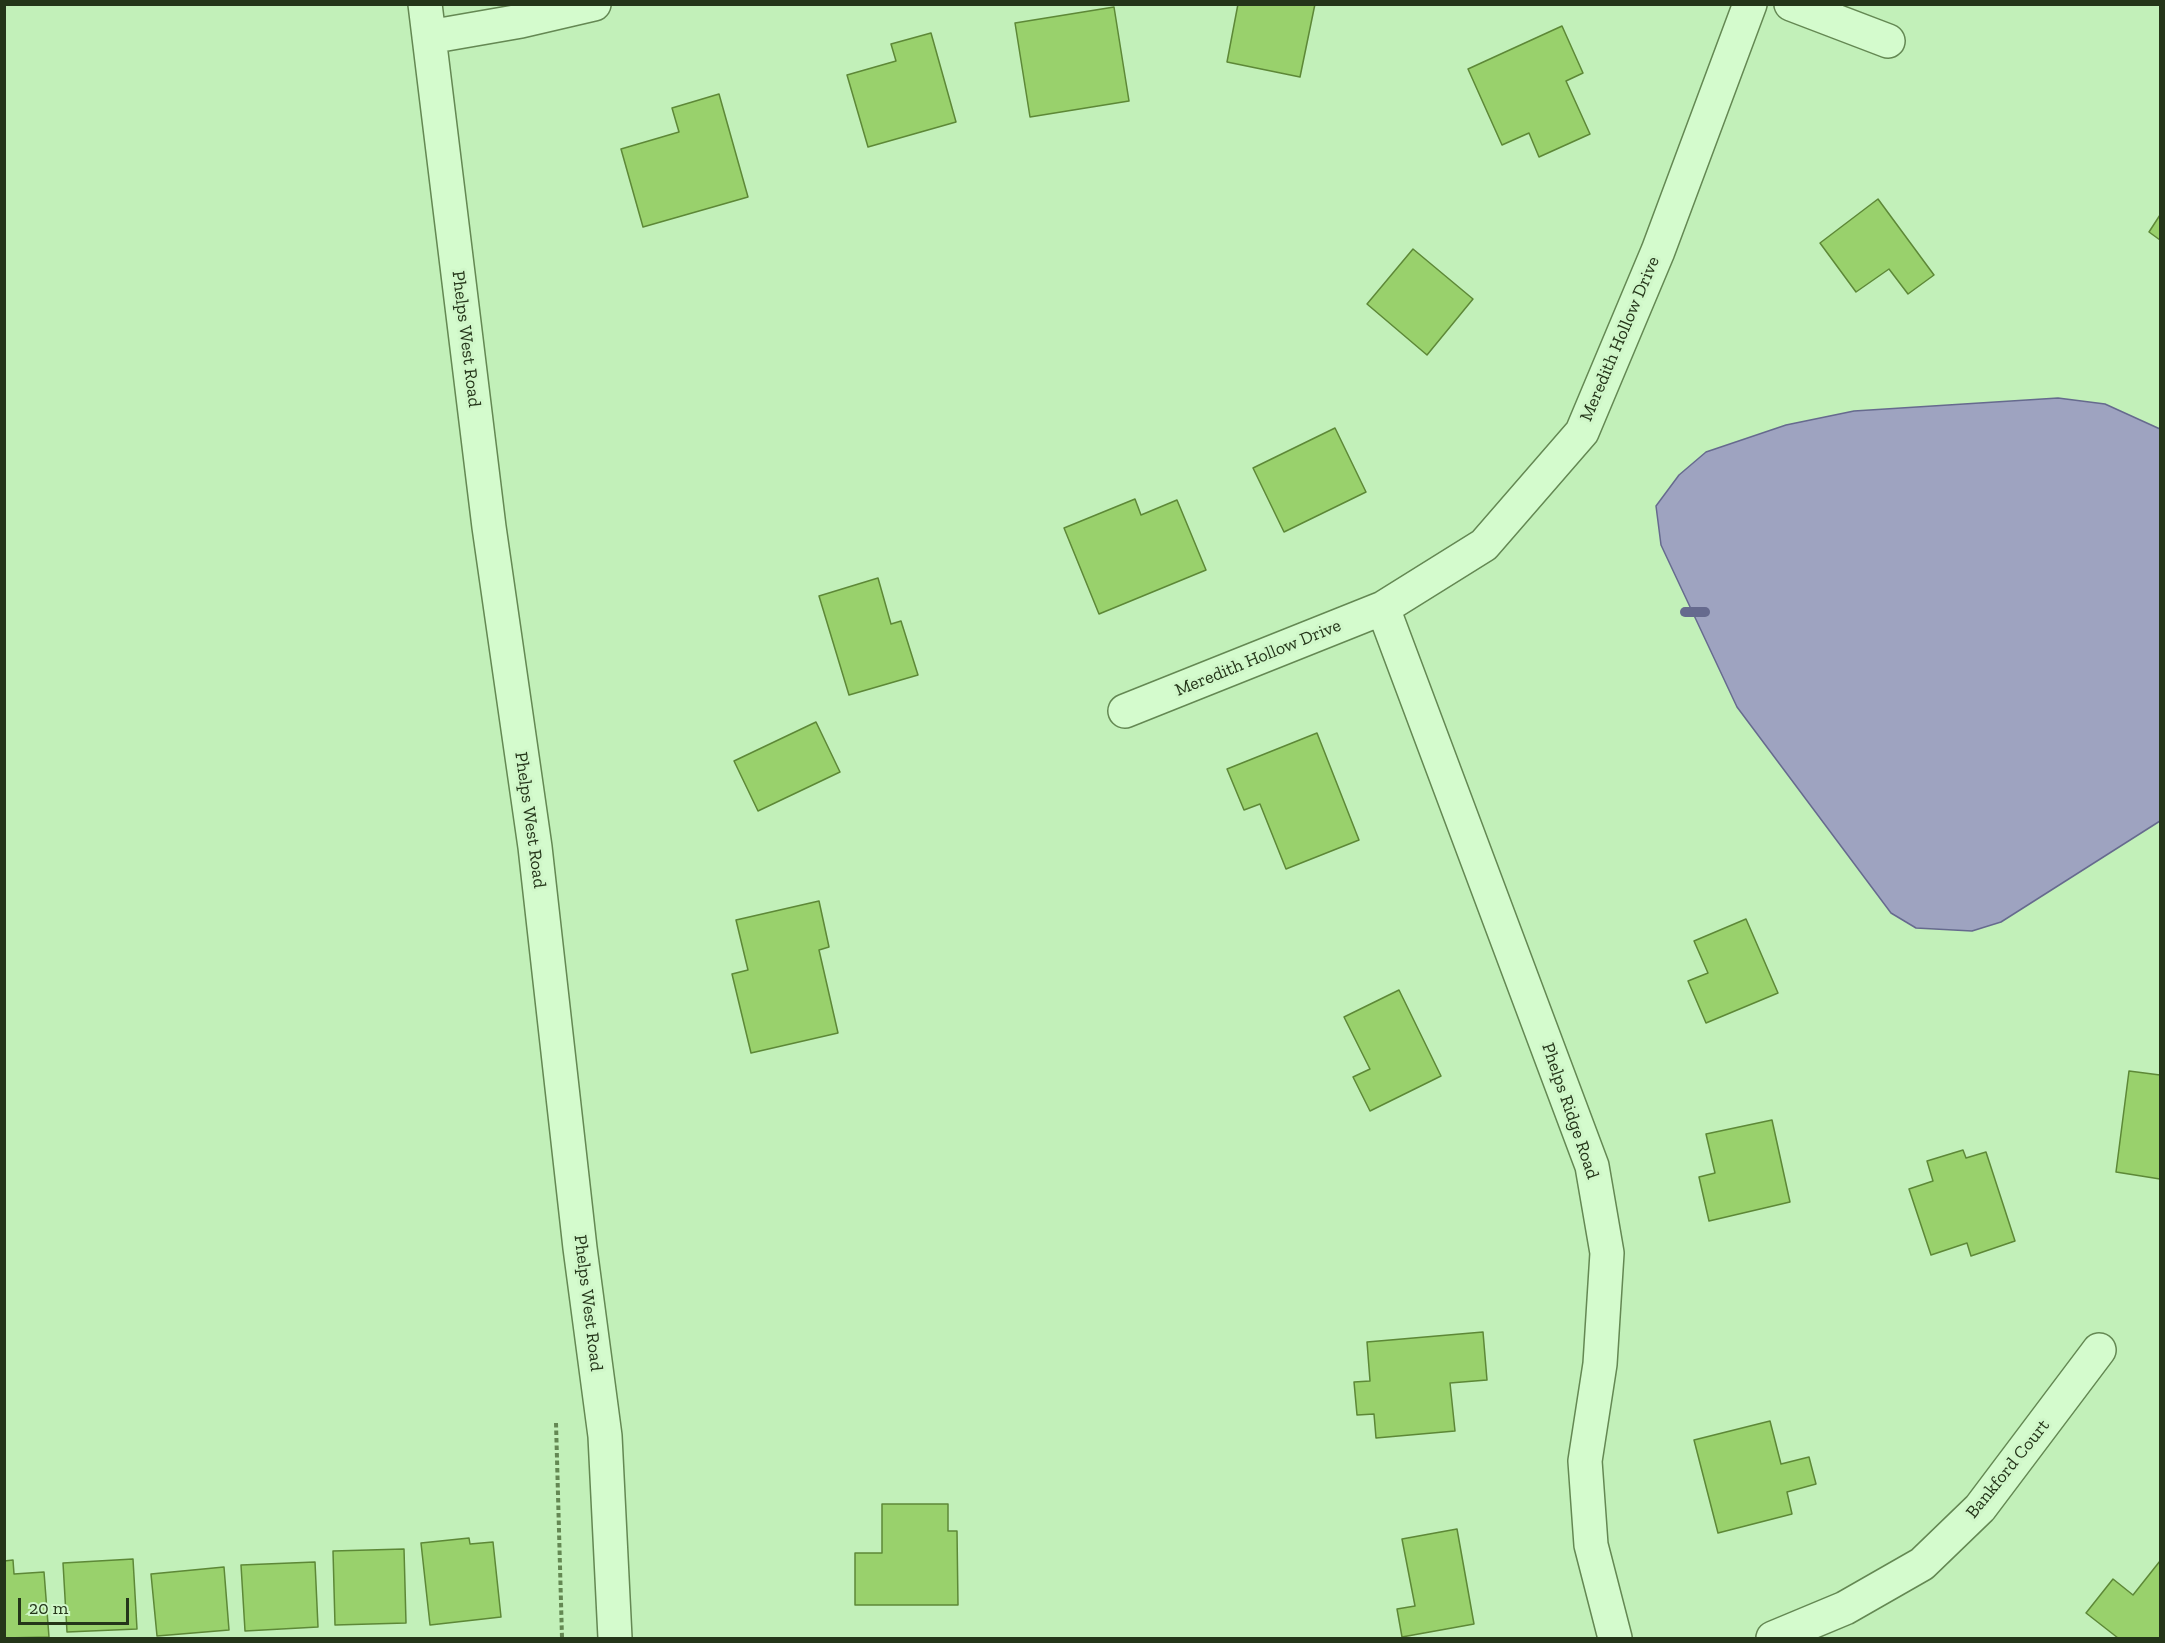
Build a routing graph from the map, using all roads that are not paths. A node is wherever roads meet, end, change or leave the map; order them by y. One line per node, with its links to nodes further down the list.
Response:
1 (425, 4): 5 (street, Phelps West Road)
2 (594, 4): 5 (street)
3 (1749, 4): 7 (street, Meredith Hollow Drive)
4 (1791, 4): 6 (street)
5 (429, 38): 10 (street, Phelps West Road)
6 (1888, 41)
7 (1383, 608): 8 (street, Meredith Hollow Drive); 11 (street, Phelps Ridge Road)
8 (1125, 711)
9 (2099, 1350): 12 (street, Bankford Court)
10 (615, 1638)
11 (1615, 1638)
12 (1773, 1638)

